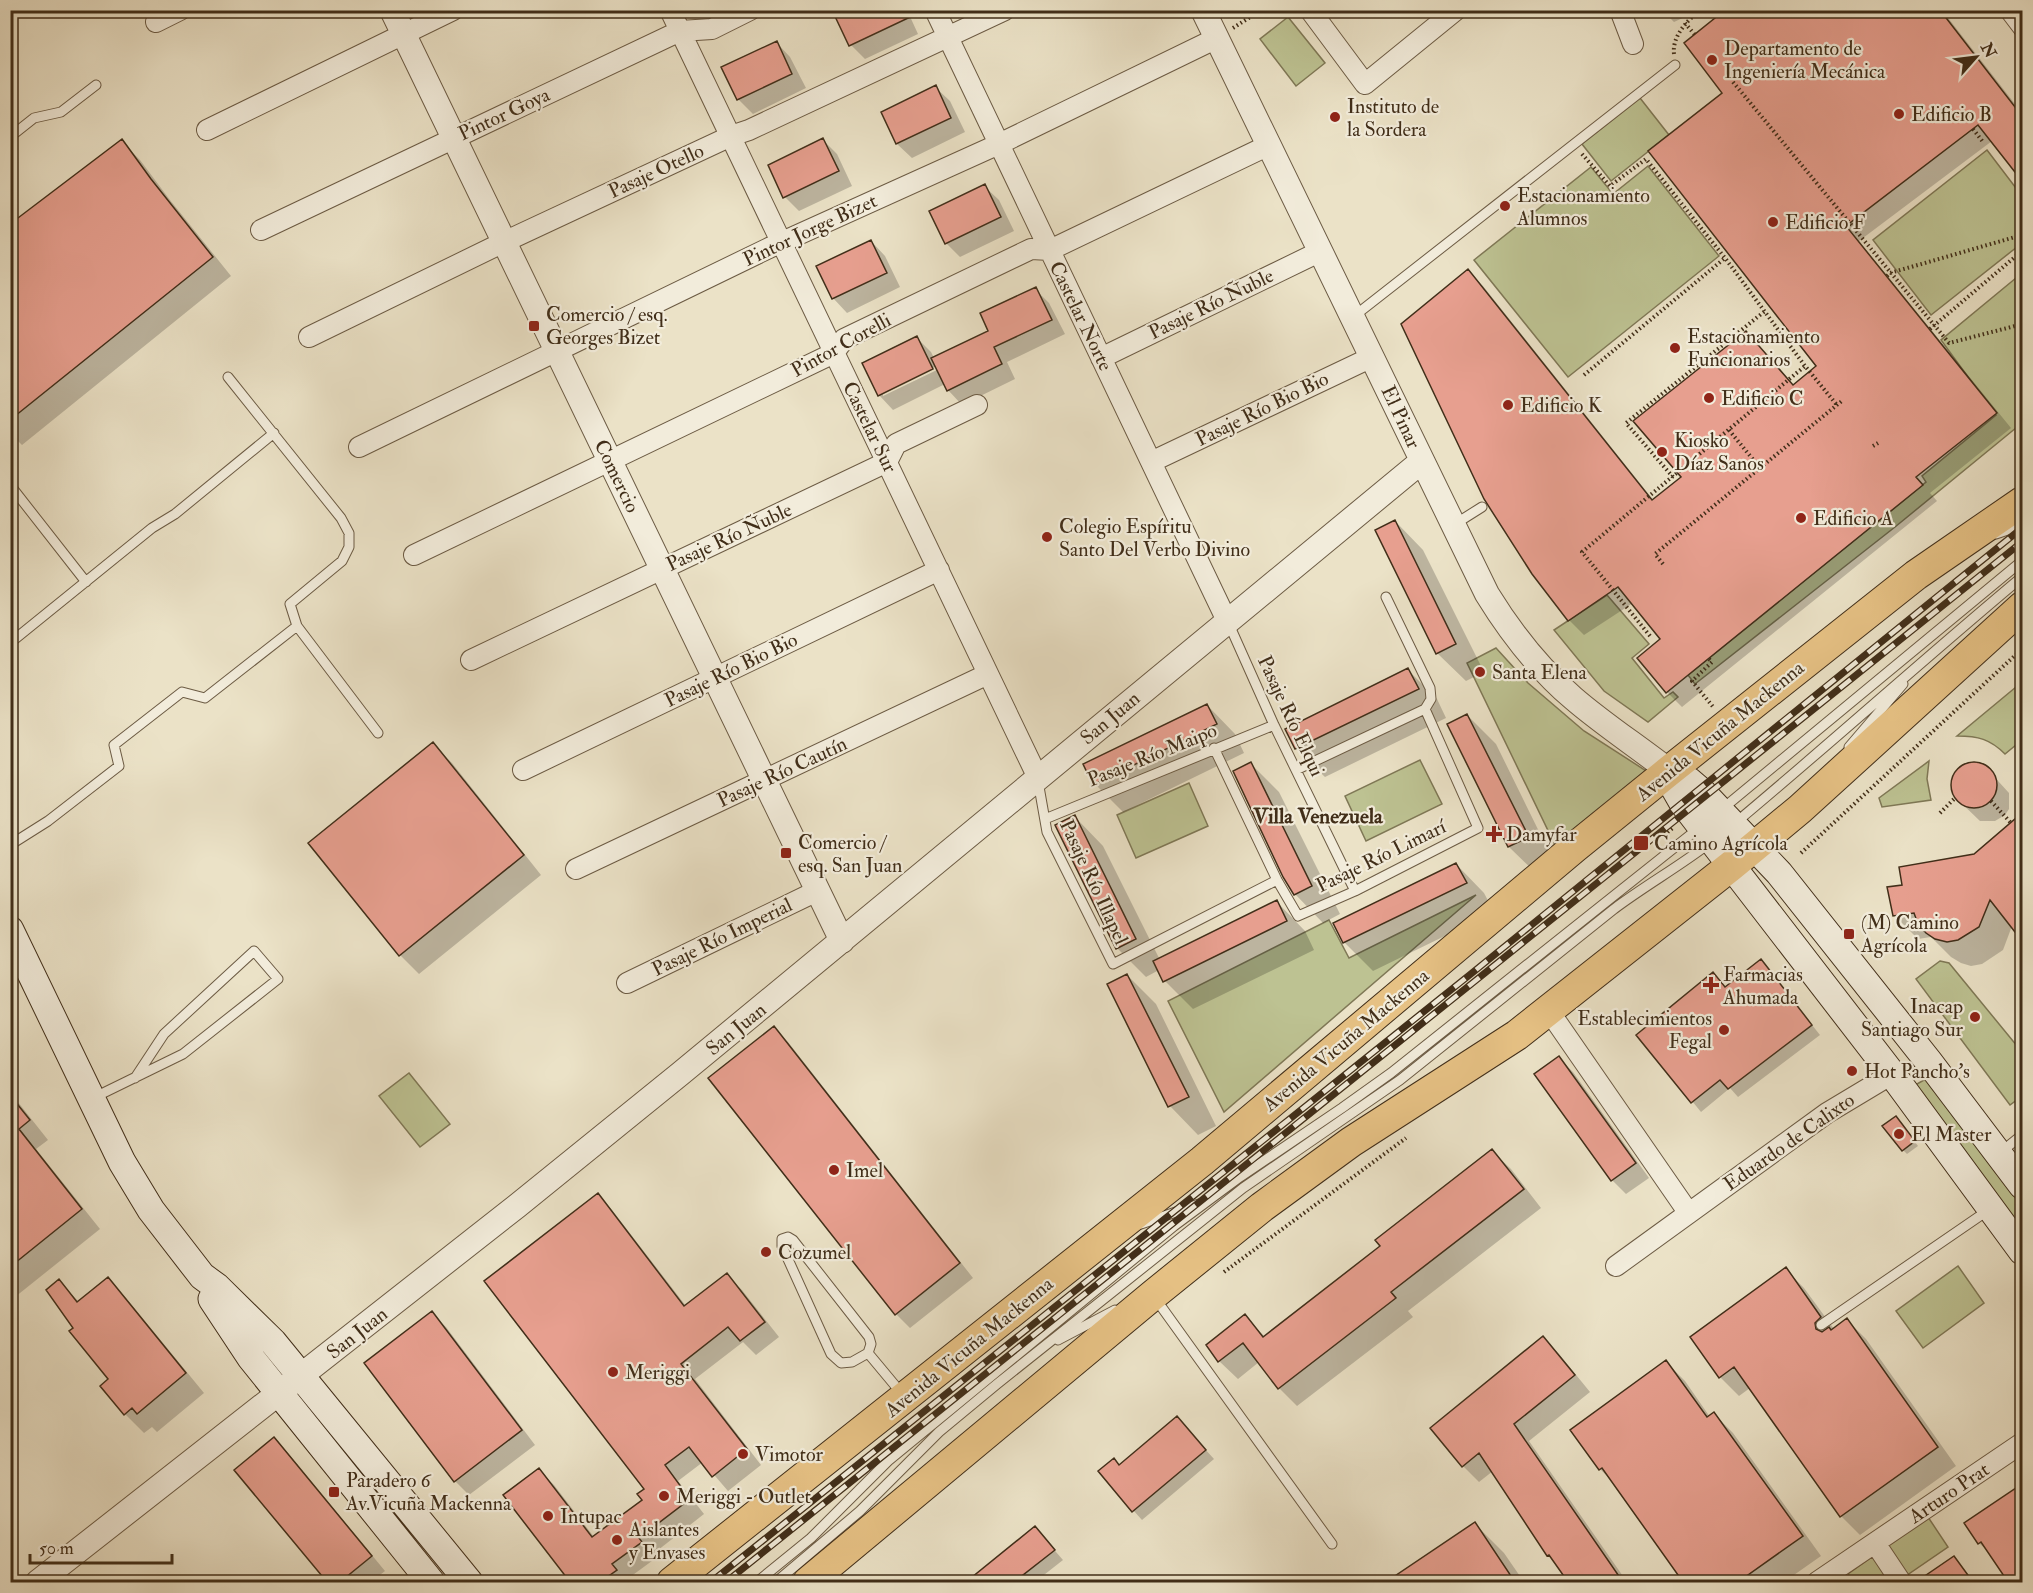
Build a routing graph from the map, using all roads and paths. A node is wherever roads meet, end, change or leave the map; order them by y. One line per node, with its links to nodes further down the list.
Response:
1 (180, 10): 15 (street)
2 (392, 10): 18 (street, Comercio)
3 (453, 10): 18 (street)
4 (670, 10): 17 (street, Castelar Sur)
5 (750, 10): 17 (street, Pintor Goya)
6 (935, 10): 21 (street, Castelar Norte)
7 (1005, 10): 21 (street, Pasaje Otello)
8 (1203, 10): 22 (street, El Pinar)
9 (1261, 10): 22 (path)
10 (1310, 10): 11 (street)
11 (1456, 10)
12 (1620, 10): 23 (street)
13 (1700, 10): 16 (path)
14 (2003, 10): 20 (lane)
15 (156, 22)
16 (1684, 23): 19 (path); 24 (path)
17 (680, 31): 29 (street, Castelar Sur); 31 (street, Pintor Goya)
18 (404, 34): 28 (street); 31 (street, Comercio)
19 (1695, 35)
20 (2022, 35)
21 (949, 38): 29 (street, Pasaje Otello); 33 (street, Castelar Norte)
22 (1217, 38): 33 (street, Pintor Jorge Bizet); 35 (street, El Pinar)
23 (1633, 44)
24 (1675, 65): 34 (lane)
25 (1733, 82): 44 (path)
26 (96, 85): 30 (lane)
27 (1973, 129): 32 (path)
28 (207, 130)
29 (730, 136): 38 (street, Pasaje Otello); 39 (street, Castelar Sur)
30 (10, 137)
31 (454, 138): 36 (street, Pintor Goya); 38 (street, Comercio)
32 (1983, 142)
33 (999, 144): 39 (street, Pintor Jorge Bizet); 40 (street, Castelar Norte)
34 (1574, 144): 43 (path); 46 (lane)
35 (1269, 145): 40 (street, Pintor Corelli); 41 (street, El Pinar)
36 (261, 230)
37 (2022, 235): 44 (path)
38 (504, 242): 49 (street, Pasaje Otello); 51 (street, Comercio)
39 (781, 242): 51 (street, Pintor Jorge Bizet); 53 (street, Castelar Sur)
40 (1050, 250): 53 (street, Pintor Corelli); 55 (street, Castelar Norte)
41 (1321, 251): 46 (street, El Pinar); 55 (street, Pasaje Río Ñuble)
42 (2022, 251): 48 (path)
43 (1725, 258): 45 (path); 57 (path)
44 (1888, 275): 48 (path)
45 (1765, 311): 52 (path); 70 (path)
46 (1353, 317): 54 (street, El Pinar)
47 (2019, 325): 48 (path)
48 (1931, 327)
49 (309, 337)
50 (1800, 346): 52 (path)
51 (557, 351): 64 (street, Pintor Jorge Bizet); 65 (street, Comercio)
52 (1794, 352): 56 (path)
53 (834, 353): 65 (street, Pintor Corelli); 67 (street, Castelar Sur)
54 (1372, 357): 66 (street, El Pinar); 68 (street, Pasaje Río Bio Bio)
55 (1101, 358): 68 (street, Castelar Norte)
56 (1805, 366): 61 (path); 62 (path)
57 (1584, 375)
58 (228, 377): 63 (lane)
59 (1843, 400): 61 (path)
60 (977, 405): 67 (street, Pasaje Río Ñuble)
61 (1837, 405): 69 (path)
62 (1729, 430): 69 (path); 70 (path)
63 (273, 433): 83 (lane); 87 (lane)
64 (359, 447)
65 (610, 461): 77 (street, Pintor Corelli); 80 (street, Comercio)
66 (1422, 461): 74 (street, El Pinar); 86 (street, San Juan)
67 (886, 462): 80 (street, Pasaje Río Ñuble); 81 (street, Castelar Sur)
68 (1151, 462): 86 (street, Castelar Norte)
69 (1760, 468): 79 (path)
70 (1673, 477): 88 (path)
71 (10, 484): 83 (lane)
72 (2022, 502): 76 (main road, Avenida Vicuña Mackenna)
73 (1482, 507): 74 (lane)
74 (1453, 525): 103 (street, El Pinar)
75 (2022, 525): 76 (lane)
76 (1945, 553): 103 (main road, Avenida Vicuña Mackenna)
77 (414, 555)
78 (2022, 561): 112 (lane)
79 (1663, 564)
80 (662, 569): 93 (street, Pasaje Río Ñuble); 95 (street, Comercio)
81 (939, 570): 94 (street, Castelar Sur); 95 (street, Pasaje Río Bio Bio)
82 (2022, 577): 91 (lane)
83 (86, 582): 89 (lane)
84 (1386, 597): 97 (lane)
85 (2022, 607): 108 (main road)
86 (1227, 621): 98 (lane, Pasaje Río Elqui); 104 (street, San Juan)
87 (297, 626): 99 (lane); 113 (lane)
88 (1650, 636)
89 (10, 643)
90 (2022, 649): 115 (path)
91 (1930, 653): 108 (lane); 112 (lane)
92 (1708, 658): 96 (path)
93 (471, 660)
94 (988, 674): 104 (street, Castelar Sur); 105 (street, Pasaje Río Cautín)
95 (715, 678): 101 (street, Pasaje Río Bio Bio); 105 (street, Comercio)
96 (1707, 699)
97 (1425, 710): 102 (lane); 120 (lane, Pasaje Río Limarí)
98 (1274, 724): 100 (lane, Pasaje Río Maipo); 102 (lane, Pasaje Río Elqui)
99 (378, 733)
100 (1214, 748): 110 (lane, Pasaje Río Maipo); 118 (lane)
101 (523, 770)
102 (1296, 770): 120 (lane, Pasaje Río Elqui)
103 (1669, 771): 112 (main road); 135 (main road, Avenida Vicuña Mackenna)
104 (1038, 778): 110 (lane, Pasaje Río Illapel); 122 (street, San Juan)
105 (764, 780): 117 (street, Pasaje Río Cautín); 119 (street, Comercio)
106 (1955, 798): 109 (path)
107 (1991, 801): 111 (path)
108 (1800, 809): 114 (main road)
109 (1940, 813)
110 (1045, 819): 118 (lane, Pasaje Río Illapel)
111 (2011, 823)
112 (1716, 826): 114 (main road); 116 (main road); 132 (lane); 141 (lane)
113 (10, 845)
114 (1755, 846): 116 (main road); 125 (main road)
115 (1801, 853)
116 (1731, 866): 124 (main road); 126 (main road)
117 (576, 869)
118 (1277, 880): 120 (lane, Pasaje Río Limarí)
119 (817, 891): 122 (street, Comercio); 123 (street, Pasaje Río Imperial)
120 (1354, 891)
121 (10, 930): 128 (main road)
122 (842, 941): 143 (street, San Juan)
123 (627, 983)
124 (1549, 1011): 134 (street); 139 (main road)
125 (1929, 1062): 126 (main road); 130 (main road)
126 (1892, 1074): 133 (main road); 134 (street, Eduardo de Calixto)
127 (135, 1078): 127 (lane); 128 (lane)
128 (91, 1100): 138 (main road)
129 (2022, 1135): 130 (lane)
130 (1999, 1154): 131 (main road)
131 (2022, 1185)
132 (1207, 1201): 135 (lane); 153 (lane)
133 (1992, 1207): 136 (main road); 140 (lane)
134 (1688, 1212): 137 (street, Eduardo de Calixto)
135 (1109, 1235): 145 (main road, Avenida Vicuña Mackenna)
136 (2022, 1251)
137 (1616, 1266)
138 (202, 1276): 143 (main road); 144 (main road)
139 (1162, 1287): 141 (lane); 147 (lane); 155 (main road)
140 (1821, 1325)
141 (1040, 1349): 154 (lane)
142 (868, 1353): 142 (lane); 145 (lane)
143 (301, 1377): 144 (street, San Juan); 151 (main road)
144 (279, 1394): 149 (street, San Juan); 150 (main road)
145 (905, 1397): 152 (main road, Avenida Vicuña Mackenna)
146 (2022, 1443): 148 (street, Arturo Prat)
147 (1332, 1544)
148 (1875, 1544): 156 (street, Arturo Prat); 157 (street)
149 (39, 1582)
150 (431, 1582)
151 (469, 1582)
152 (672, 1582)
153 (757, 1582)
154 (776, 1582)
155 (808, 1582)
156 (1818, 1582)
157 (1901, 1582)

